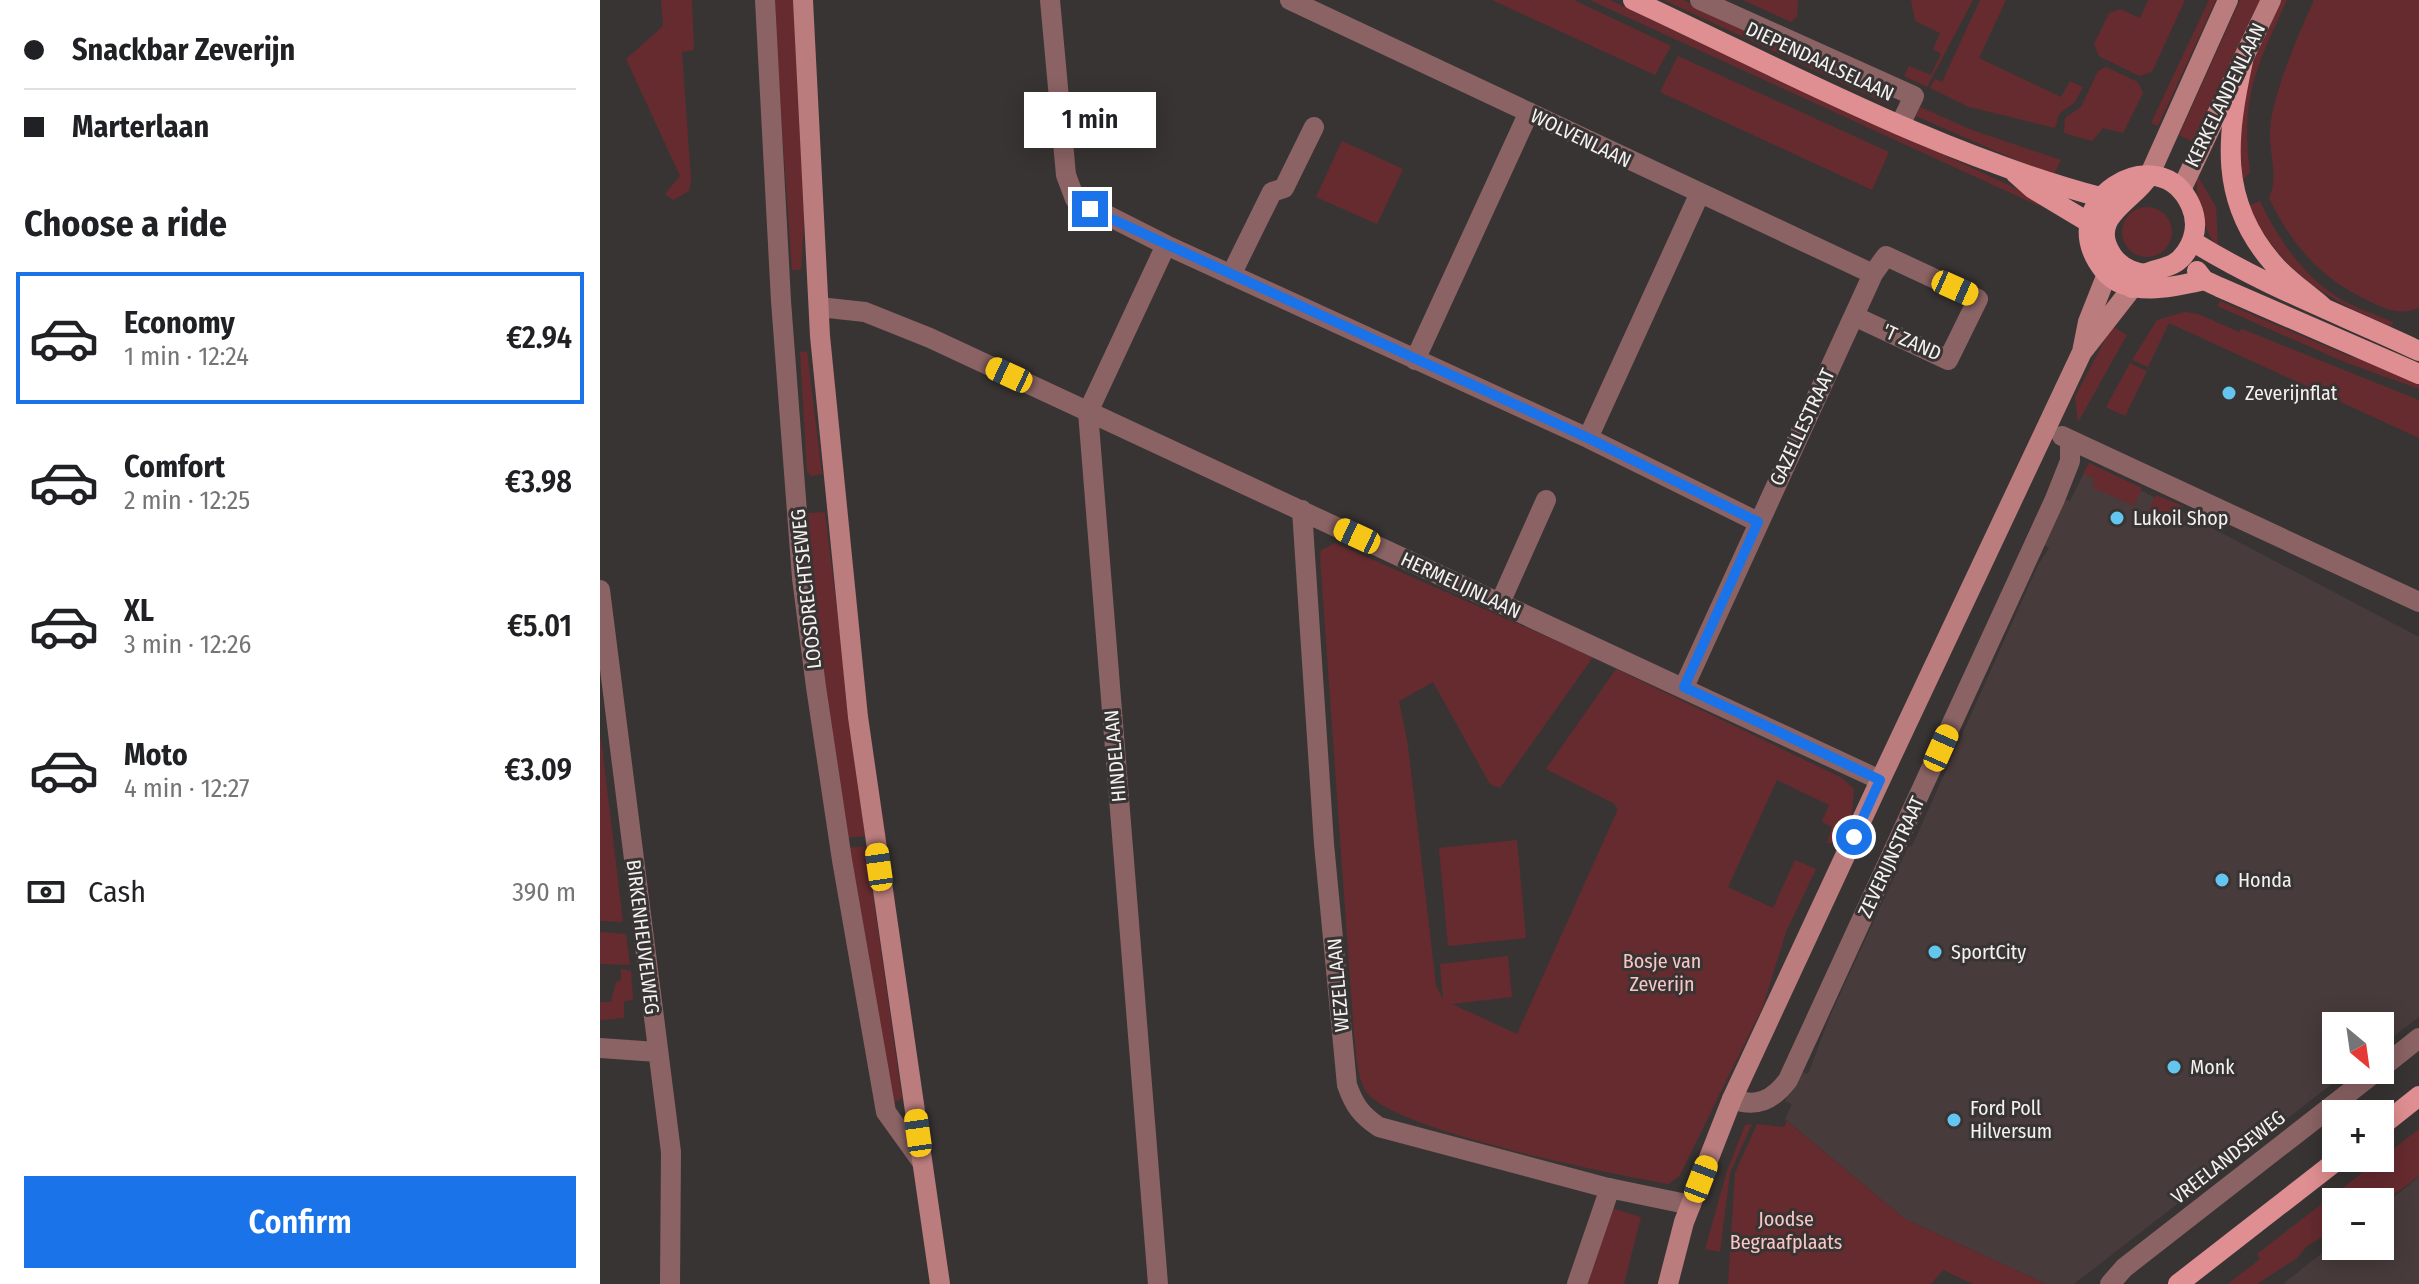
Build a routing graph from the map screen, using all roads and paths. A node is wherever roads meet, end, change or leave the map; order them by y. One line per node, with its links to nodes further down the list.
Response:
1 (765, 0): 55 (street, LOOSDRECHTSEWEG)
2 (803, 0): 27 (street, LOOSDRECHTSEWEG)
3 (1050, 0): 20 (street)
4 (1290, 0): 10 (street, WOLVENLAAN)
5 (1633, 0): 11 (main road, DIEPENDAALSELAAN)
6 (1700, 0): 11 (street, DIEPENDAALSELAAN)
7 (2228, 0): 14 (street, KERKELANDENLAAN)
8 (2271, 0): 9 (street, KERKELANDENLAAN)
9 (2243, 61): 15 (street, KERKELANDENLAAN); 28 (main road)
10 (1529, 112): 16 (street, WOLVENLAAN); 32 (street)
11 (1900, 125): 13 (main road, DIEPENDAALSELAAN)
12 (1314, 127): 25 (street)
13 (2015, 173): 17 (main road, DIEPENDAALSELAAN); 18 (main road, DIEPENDAALSELAAN)
14 (2149, 176): 15 (main road); 17 (main road); 18 (main road)
15 (2181, 190): 19 (main road)
16 (1699, 195): 22 (street, WOLVENLAAN); 36 (street)
17 (2100, 197): 18 (main road)
18 (2097, 228): 23 (main road); 26 (main road)
19 (2192, 241): 24 (main road); 28 (main road)
20 (1166, 245): 25 (street); 34 (street, HINDELAAN)
21 (1886, 256): 22 (street, GAZELLESTRAAT); 29 (street, 'T ZAND)
22 (1873, 274): 29 (street, GAZELLESTRAAT)
23 (2107, 274): 26 (main road); 31 (street)
24 (2175, 274): 26 (main road); 33 (main road)
25 (1231, 275): 32 (street)
26 (2138, 281): 31 (street)
27 (819, 307): 34 (street, HERMELIJNLAAN); 55 (street, LOOSDRECHTSEWEG)
28 (2323, 307): 30 (main road)
29 (1854, 316): 40 (street, GAZELLESTRAAT)
30 (2419, 351)
31 (2082, 352): 35 (street)
32 (1415, 360): 36 (street)
33 (2419, 374)
34 (1088, 412): 39 (street, HERMELIJNLAAN); 61 (street, HINDELAAN)
35 (2045, 425): 37 (street); 46 (street)
36 (1588, 438): 40 (street)
37 (2070, 441): 42 (street); 53 (street, ZEVERIJNSTRAAT)
38 (1546, 500): 43 (street)
39 (1302, 510): 43 (street, HERMELIJNLAAN); 57 (street, WEZELLAAN)
40 (1758, 522): 44 (street, GAZELLESTRAAT)
41 (600, 590): 45 (street, BIRKENHEUVELWEG)
42 (2419, 602)
43 (1500, 603): 44 (street, HERMELIJNLAAN)
44 (1684, 687): 46 (street, HERMELIJNLAAN)
45 (607, 708): 49 (street, BIRKENHEUVELWEG)
46 (1880, 780): 53 (street)
47 (2419, 1038): 50 (street, VREELANDSEWEG)
48 (600, 1048): 49 (street)
49 (657, 1052): 59 (street, BIRKENHEUVELWEG)
50 (2394, 1057)
51 (2360, 1084): 64 (street, VREELANDSEWEG)
52 (2419, 1096): 54 (main road)
53 (1732, 1099): 58 (street)
54 (2394, 1116)
55 (922, 1162): 60 (street, LOOSDRECHTSEWEG)
56 (2322, 1172): 65 (main road)
57 (1610, 1188): 58 (street, WEZELLAAN); 62 (street)
58 (1691, 1205): 63 (street)
59 (670, 1284)
60 (940, 1284)
61 (1158, 1284)
62 (1577, 1284)
63 (1668, 1284)
64 (2110, 1284)
65 (2178, 1284)

